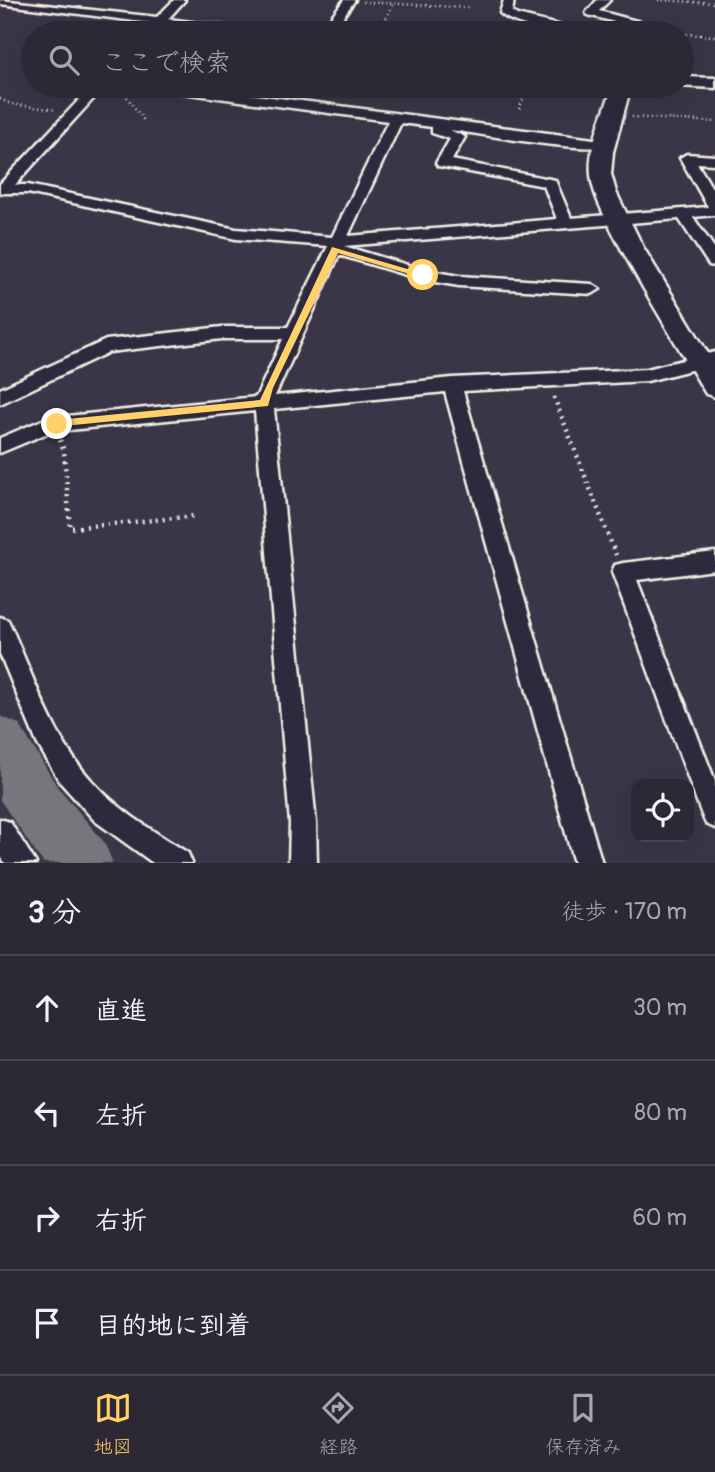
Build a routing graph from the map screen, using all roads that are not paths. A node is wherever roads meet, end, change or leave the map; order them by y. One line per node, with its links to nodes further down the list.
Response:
1 (180, 0): 7 (street)
2 (350, 0): 8 (street)
3 (509, 0): 6 (street)
4 (605, 0): 9 (street)
5 (0, 1): 7 (street)
6 (578, 15)
7 (159, 21)
8 (334, 21)
9 (624, 21)
10 (694, 82): 11 (street)
11 (715, 83)
12 (87, 98): 19 (street)
13 (246, 98): 15 (street)
14 (619, 98): 17 (street)
15 (396, 119): 16 (street); 24 (street)
16 (419, 122): 17 (street); 23 (street)
17 (604, 144): 22 (street)
18 (715, 160): 20 (street)
19 (1, 189): 24 (street)
20 (715, 209): 21 (street)
21 (683, 214): 22 (street); 25 (street)
22 (617, 219): 23 (street); 28 (street)
23 (566, 224): 24 (street)
24 (337, 246): 26 (street); 27 (street)
25 (715, 261)
26 (592, 289)
27 (294, 333): 31 (street); 32 (street)
28 (708, 360): 29 (street); 30 (street)
29 (452, 385): 32 (street); 41 (street)
30 (715, 387)
31 (0, 397)
32 (264, 403): 33 (street); 40 (street)
33 (0, 446)
34 (715, 561): 36 (street)
35 (0, 628): 39 (street)
36 (715, 814)
37 (0, 832): 38 (street)
38 (22, 863)
39 (178, 863)
40 (303, 863)
41 (588, 863)

